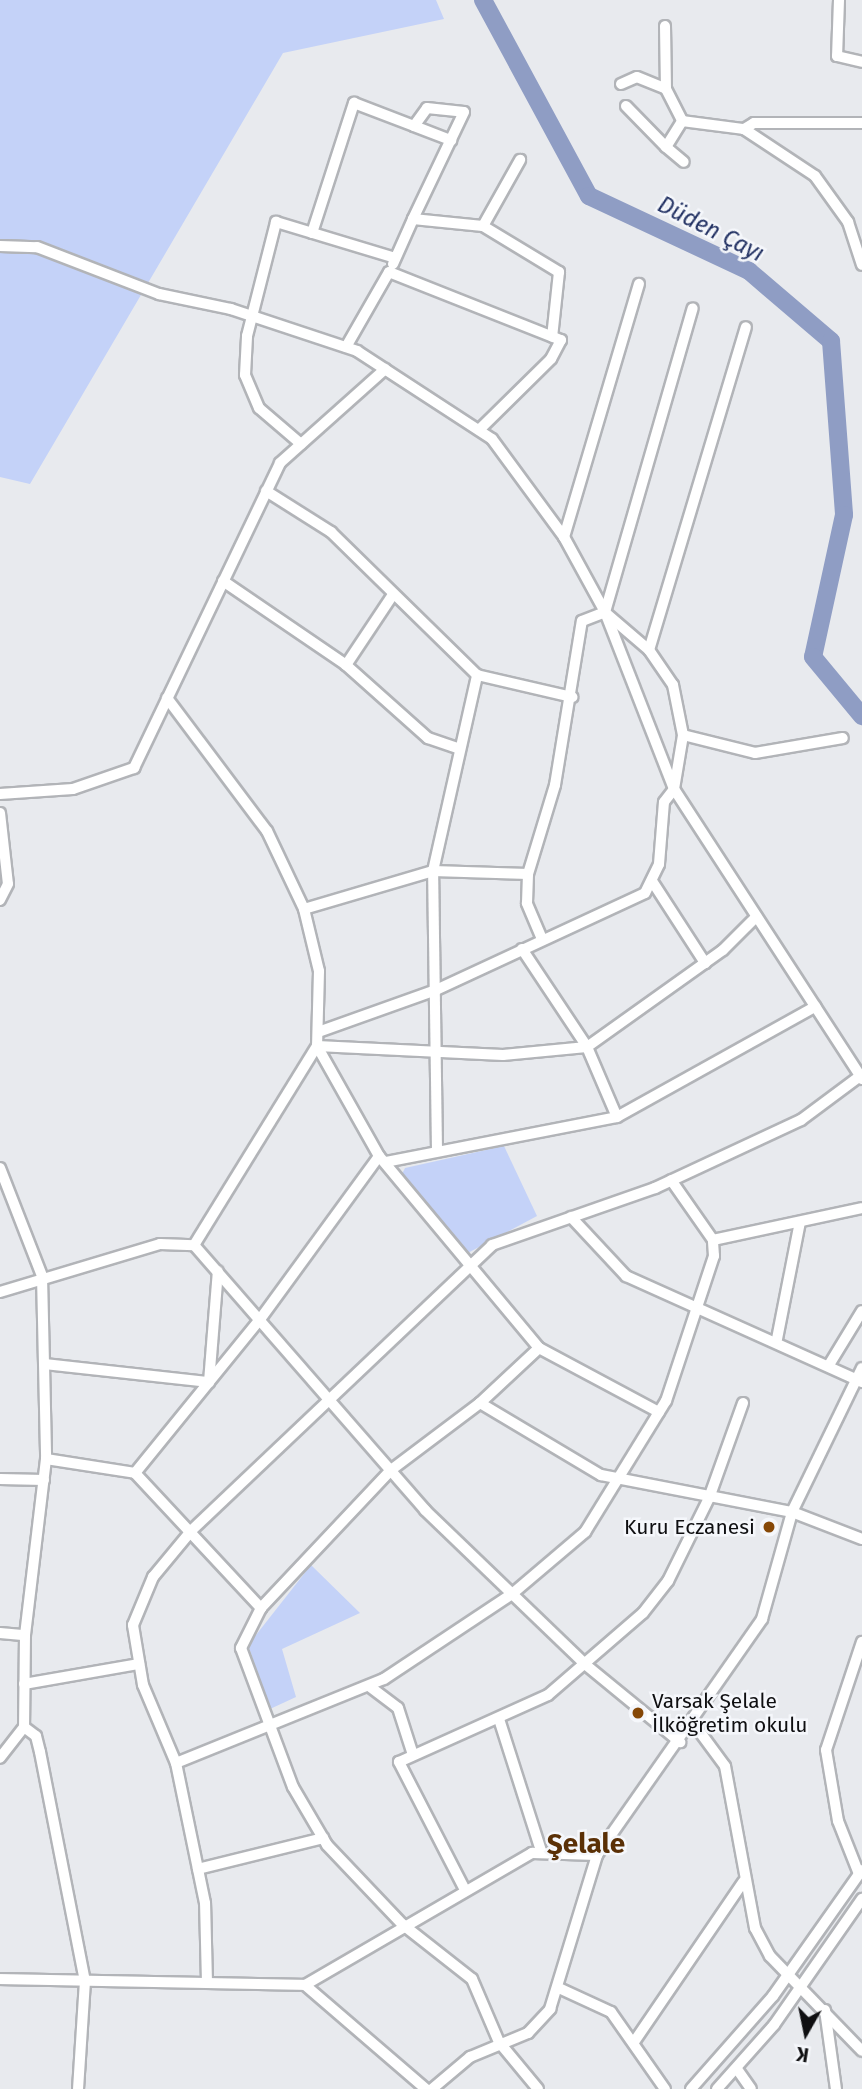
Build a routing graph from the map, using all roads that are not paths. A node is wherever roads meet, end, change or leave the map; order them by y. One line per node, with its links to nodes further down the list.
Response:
1 (839, 0): 3 (street)
2 (665, 26): 5 (street)
3 (862, 62)
4 (621, 84): 5 (street)
5 (666, 89): 7 (street)
6 (626, 106): 12 (street)
7 (682, 121): 10 (street); 12 (street)
8 (862, 123): 10 (street)
9 (414, 126): 11 (street); 11 (street); 17 (street)
10 (744, 129): 20 (street)
11 (451, 140): 15 (street)
12 (666, 147): 14 (street)
13 (520, 160): 16 (street)
14 (684, 162)
15 (413, 219): 16 (street); 19 (street)
16 (483, 226): 26 (street)
17 (312, 233): 19 (street); 24 (street)
18 (0, 246): 24 (street)
19 (395, 258): 21 (street)
20 (862, 265)
21 (389, 272): 26 (street); 27 (street)
22 (639, 284): 32 (street)
23 (693, 308): 35 (street)
24 (255, 317): 27 (street); 30 (street)
25 (746, 327): 36 (street)
26 (552, 337): 29 (street)
27 (346, 347): 28 (street)
28 (385, 369): 29 (street); 30 (street)
29 (479, 430): 32 (street)
30 (301, 444): 31 (street)
31 (266, 492): 33 (street); 34 (street)
32 (564, 537): 35 (street)
33 (223, 581): 37 (street); 39 (street)
34 (392, 596): 37 (street); 38 (street)
35 (605, 612): 36 (street); 40 (street); 44 (street)
36 (649, 650): 41 (street)
37 (346, 665): 43 (street)
38 (477, 675): 40 (street); 43 (street)
39 (167, 698): 45 (street); 51 (street)
40 (572, 698): 48 (street)
41 (683, 735): 42 (street); 44 (street)
42 (844, 738)
43 (460, 750): 47 (street)
44 (674, 789): 49 (street); 52 (street)
45 (0, 794)
46 (0, 813): 50 (street)
47 (433, 871): 48 (street); 51 (street); 56 (street)
48 (528, 874): 53 (street)
49 (652, 881): 53 (street); 55 (street)
50 (0, 900)
51 (304, 909): 58 (street)
52 (756, 917): 55 (street); 57 (street)
53 (542, 939): 54 (street)
54 (522, 949): 56 (street); 60 (street)
55 (705, 963): 60 (street)
56 (436, 990): 58 (street); 61 (street)
57 (815, 1007): 62 (street); 63 (street)
58 (321, 1031): 59 (street)
59 (317, 1046): 61 (street); 65 (street); 72 (street)
60 (587, 1047): 61 (street); 63 (street)
61 (433, 1053): 64 (street)
62 (861, 1078): 67 (street)
63 (617, 1117): 64 (street)
64 (437, 1151): 65 (street)
65 (383, 1159): 73 (street); 79 (street)
66 (0, 1168): 75 (street)
67 (671, 1180): 69 (street); 71 (street)
68 (862, 1208): 70 (street)
69 (571, 1217): 73 (street); 77 (street)
70 (800, 1222): 71 (street); 80 (street)
71 (713, 1240): 77 (street)
72 (194, 1245): 74 (street); 75 (street)
73 (467, 1269): 81 (street); 87 (street)
74 (218, 1271): 79 (street); 86 (street)
75 (42, 1276): 76 (street); 82 (street)
76 (0, 1292)
77 (698, 1309): 80 (street); 90 (street)
78 (862, 1311): 83 (street)
79 (261, 1318): 86 (street); 87 (street)
80 (777, 1339): 83 (street)
81 (539, 1348): 88 (street); 90 (street)
82 (45, 1364): 86 (street); 91 (street)
83 (829, 1365): 85 (street)
84 (862, 1368): 85 (street)
85 (858, 1380): 98 (street)
86 (209, 1382): 93 (street)
87 (331, 1399): 92 (street); 99 (street)
88 (480, 1403): 92 (street); 96 (street)
89 (743, 1404): 97 (street)
90 (660, 1412): 96 (street)
91 (46, 1459): 93 (street); 95 (street)
92 (391, 1470): 101 (street); 102 (street)
93 (135, 1473): 99 (street)
94 (0, 1479): 95 (street)
95 (44, 1480): 104 (street)
96 (621, 1480): 97 (street); 101 (street)
97 (709, 1498): 98 (street); 106 (street)
98 (792, 1512): 100 (street); 111 (street)
99 (190, 1532): 102 (street); 107 (street)
100 (862, 1539)
101 (512, 1594): 106 (street); 109 (street)
102 (261, 1608): 112 (street)
103 (0, 1633): 104 (street)
104 (25, 1635): 108 (street)
105 (861, 1650): 122 (street)
106 (583, 1661): 110 (street); 114 (street)
107 (139, 1664): 108 (street); 117 (street)
108 (24, 1684): 113 (street)
109 (369, 1686): 112 (street); 115 (street)
110 (499, 1719): 115 (street); 119 (street)
111 (694, 1724): 114 (street); 123 (street)
112 (268, 1726): 117 (street); 118 (street)
113 (24, 1727): 116 (street); 129 (street)
114 (680, 1742): 120 (street)
115 (412, 1752): 124 (street)
116 (0, 1758)
117 (176, 1763): 121 (street)
118 (323, 1838): 121 (street); 126 (street)
119 (541, 1851): 120 (street); 124 (street)
120 (597, 1855): 133 (street)
121 (198, 1868): 130 (street)
122 (860, 1872): 127 (street)
123 (743, 1882): 127 (street); 136 (street)
124 (464, 1888): 126 (street)
125 (862, 1899): 132 (street)
126 (402, 1924): 131 (street); 135 (street)
127 (788, 1975): 132 (street); 144 (street)
128 (0, 1979): 129 (street)
129 (85, 1981): 130 (street); 139 (street)
130 (207, 1983): 131 (street)
131 (305, 1985): 140 (street)
132 (802, 1985): 134 (street); 138 (street)
133 (561, 1989): 135 (street); 136 (street)
134 (824, 2008): 137 (street); 147 (street)
135 (499, 2042): 141 (street); 142 (street)
136 (634, 2042): 143 (street)
137 (862, 2051)
138 (737, 2069): 145 (street); 146 (street)
139 (78, 2089)
140 (425, 2089)
141 (432, 2089)
142 (538, 2089)
143 (665, 2089)
144 (691, 2089)
145 (717, 2089)
146 (751, 2089)
147 (836, 2089)

